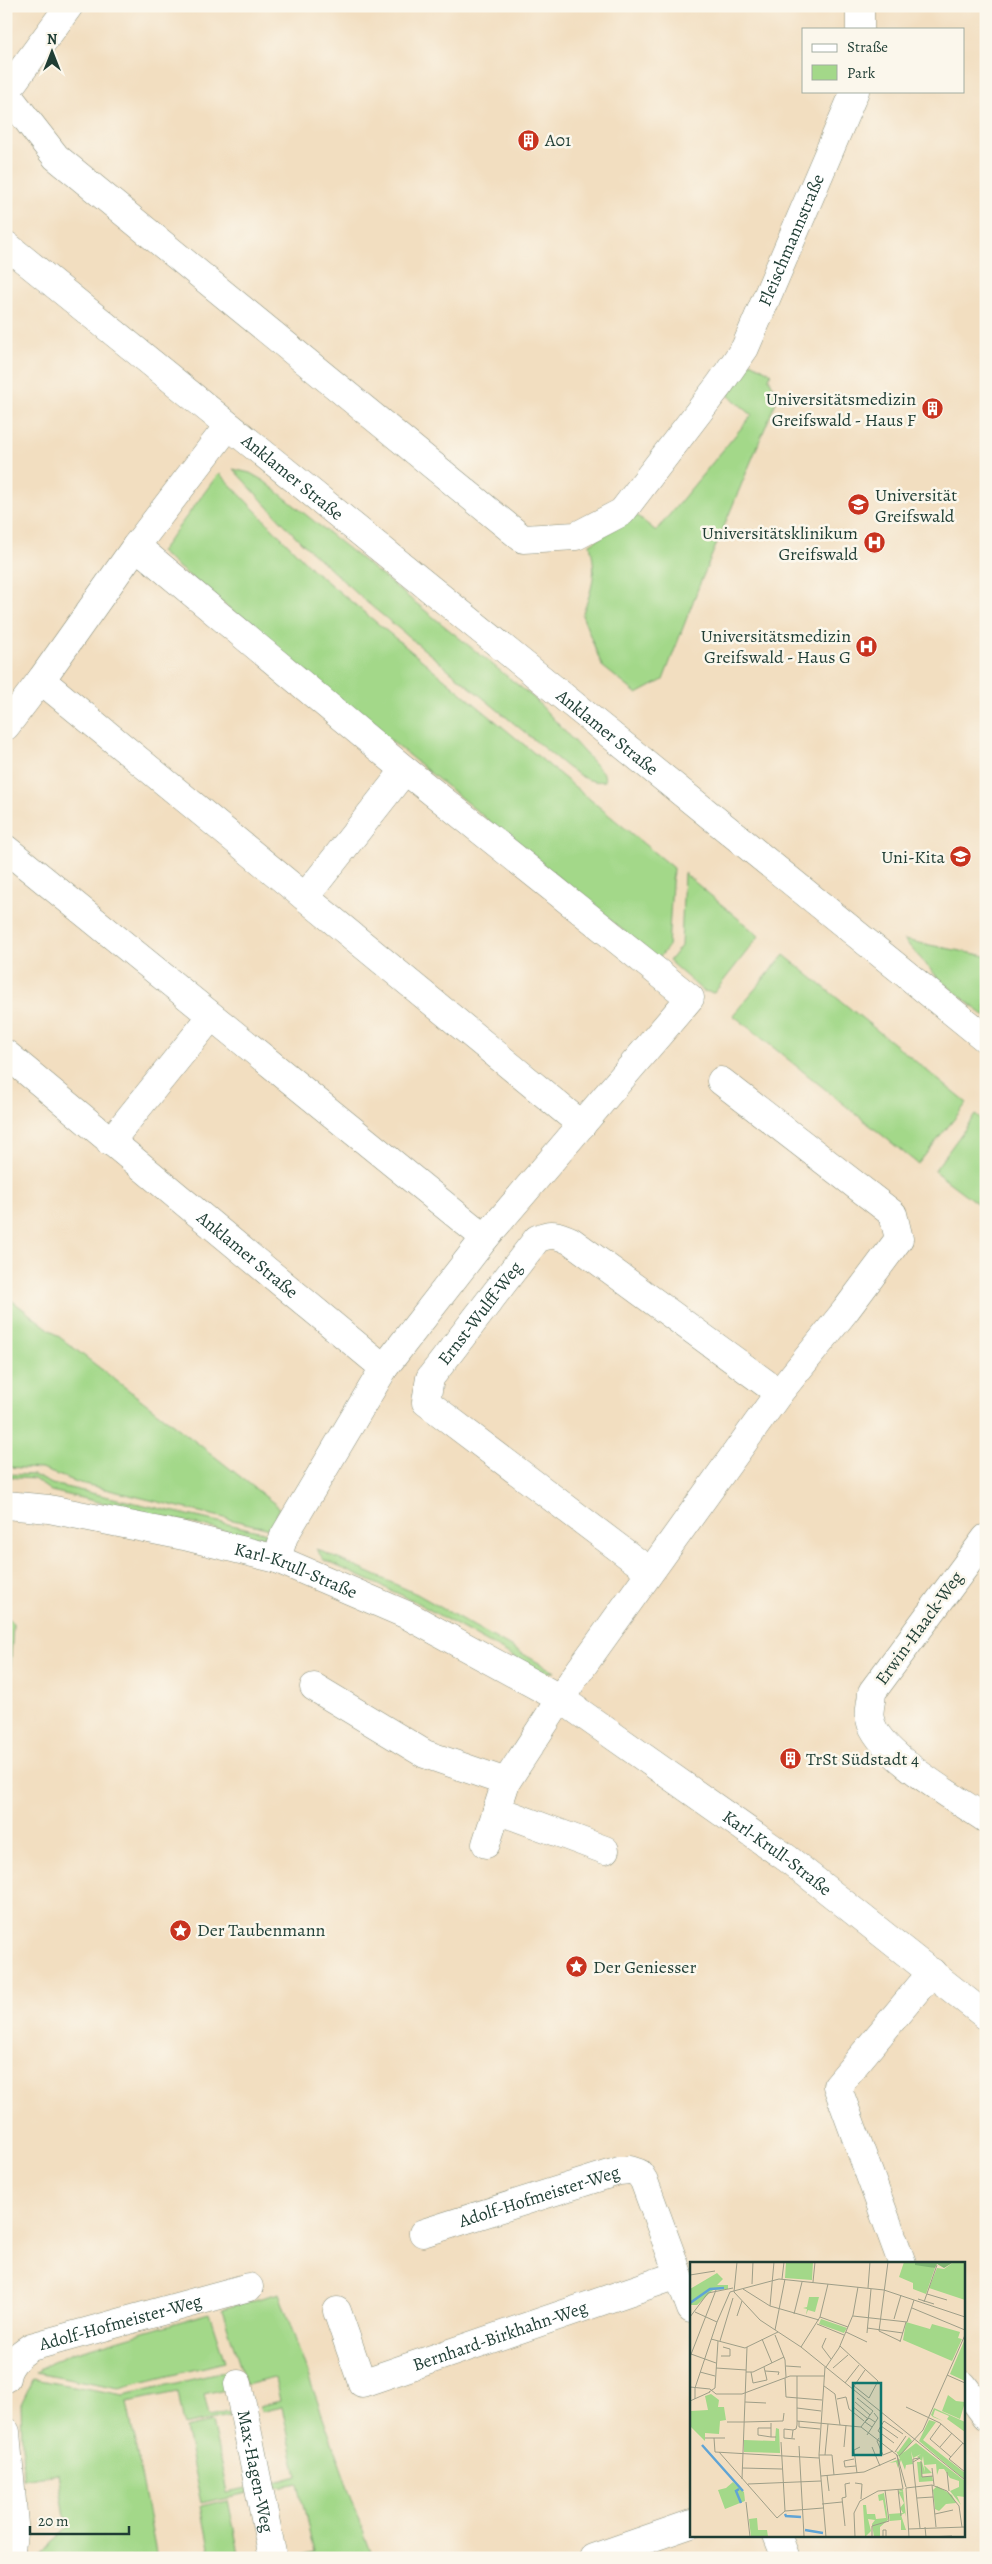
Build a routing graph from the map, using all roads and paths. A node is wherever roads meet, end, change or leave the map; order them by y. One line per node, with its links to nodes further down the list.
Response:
1 (69, 6): 4 (street)
2 (860, 6): 3 (street)
3 (860, 28)
4 (6, 92): 5 (street, Fleischmannstraße)
5 (855, 92)
6 (6, 245): 7 (street, Anklamer Straße)
7 (228, 426): 8 (street, Anklamer Straße); 15 (street, Anklamer Straße)
8 (136, 546): 9 (street, Anklamer Straße); 11 (street)
9 (41, 680): 10 (street, Anklamer Straße); 13 (street)
10 (6, 726)
11 (405, 770): 13 (street); 18 (street)
12 (6, 849): 14 (street)
13 (305, 897): 18 (street)
14 (211, 1017): 19 (street); 20 (street)
15 (986, 1040)
16 (6, 1054): 19 (street, Anklamer Straße)
17 (721, 1081): 22 (street)
18 (582, 1124): 20 (street)
19 (110, 1142): 21 (street, Anklamer Straße)
20 (485, 1238): 21 (street)
21 (384, 1368): 25 (street)
22 (779, 1393): 26 (street); 26 (street, Ernst-Wulff-Weg)
23 (6, 1505): 25 (street, Karl-Krull-Straße)
24 (986, 1538): 31 (street, Erwin-Haack-Weg)
25 (277, 1559): 28 (street, Karl-Krull-Straße)
26 (649, 1571): 28 (street)
27 (314, 1687): 29 (street)
28 (561, 1699): 29 (street); 34 (street, Karl-Krull-Straße)
29 (506, 1782): 30 (street)
30 (497, 1810): 32 (street); 33 (street)
31 (986, 1819)
32 (486, 1844)
33 (604, 1850)
34 (932, 1972): 35 (street, Karl-Krull-Straße); 37 (street)
35 (986, 2016)
36 (423, 2233): 38 (street, Adolf-Hofmeister-Weg)
37 (902, 2262)
38 (678, 2275): 40 (street); 41 (street, Bernhard-Birkhahn-Weg)
39 (250, 2287): 42 (street, Adolf-Hofmeister-Weg)
40 (690, 2306)
41 (337, 2311)
42 (6, 2378)
43 (238, 2384): 50 (street, Max-Hagen-Weg)
44 (964, 2386): 45 (street)
45 (986, 2416)
46 (6, 2432): 49 (street)
47 (690, 2524): 51 (street)
48 (777, 2536): 52 (street)
49 (10, 2558)
50 (273, 2558)
51 (593, 2558)
52 (786, 2558)

